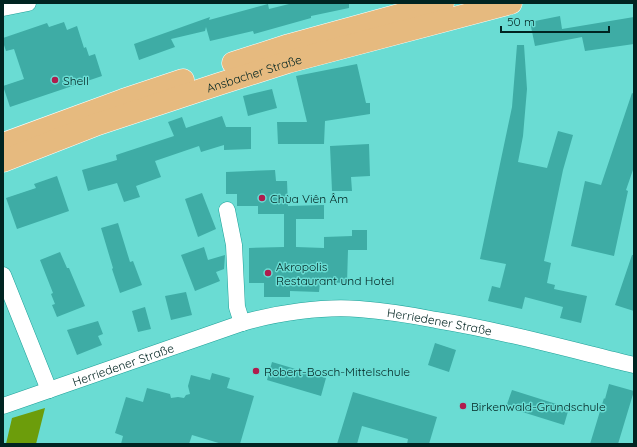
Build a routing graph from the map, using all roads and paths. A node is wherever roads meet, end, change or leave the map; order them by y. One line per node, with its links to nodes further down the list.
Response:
1 (28, 3): 4 (street)
2 (443, 3): 5 (main road, Ansbacher Straße)
3 (511, 3): 6 (main road, Ansbacher Straße)
4 (3, 8)
5 (3, 144)
6 (3, 161)
7 (227, 210): 9 (street)
8 (3, 275): 11 (street)
9 (242, 323): 10 (street, Herriedener Straße); 11 (street, Herriedener Straße)
10 (634, 365)
11 (49, 390): 12 (street, Herriedener Straße)
12 (3, 406)

